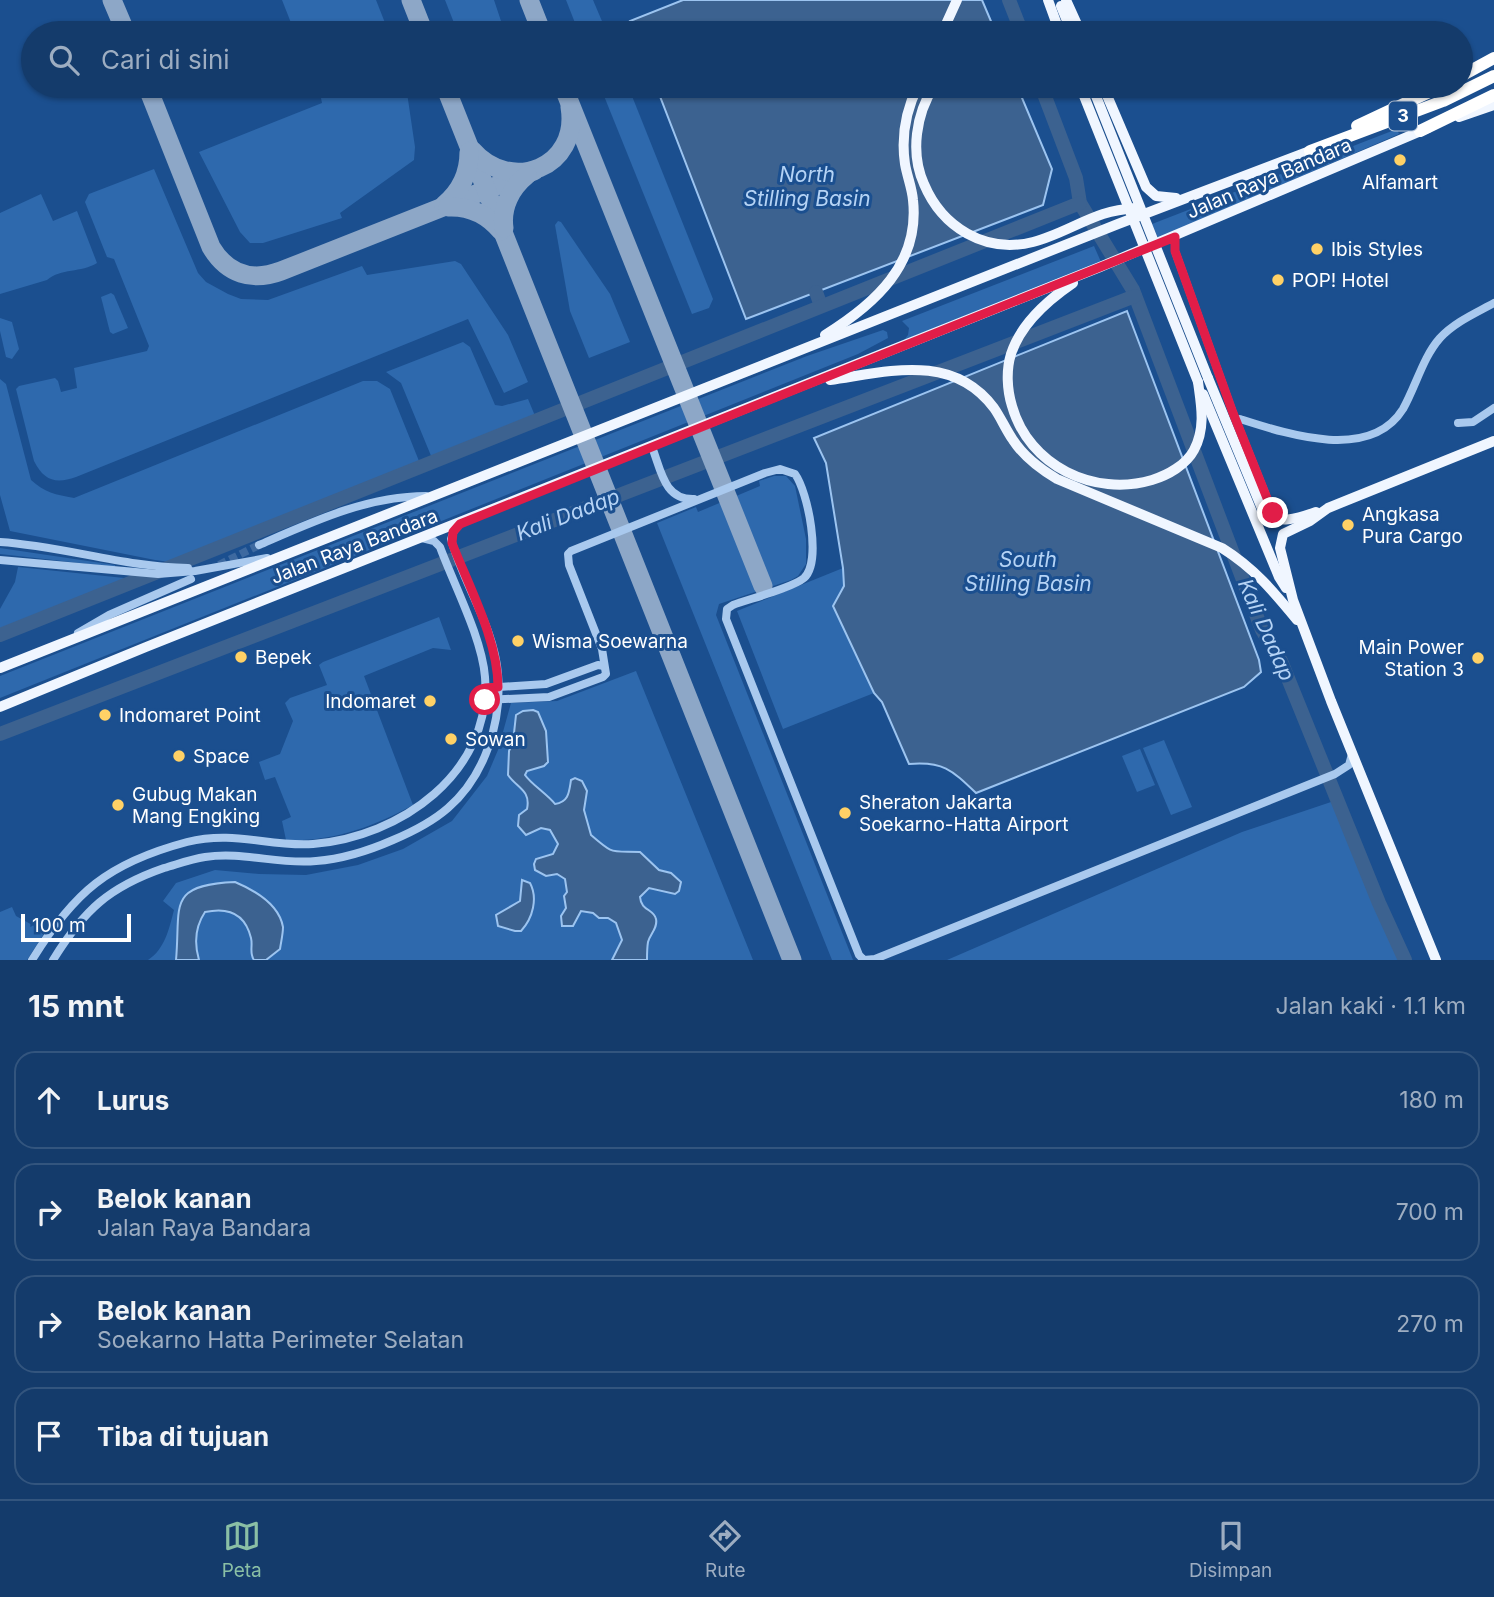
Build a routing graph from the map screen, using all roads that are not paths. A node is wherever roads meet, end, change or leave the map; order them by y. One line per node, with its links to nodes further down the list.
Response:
1 (957, 0): 5 (main road)
2 (1048, 0): 6 (main road)
3 (1059, 0): 7 (main road)
4 (1066, 0): 8 (main road)
5 (947, 21)
6 (1056, 21)
7 (1067, 21)
8 (1076, 21)
9 (1494, 58): 10 (highway)
10 (1473, 69)
11 (1494, 76): 12 (highway, 3)
12 (1473, 86)
13 (1494, 95): 22 (highway, 3)
14 (913, 98): 29 (main road)
15 (927, 98): 25 (main road)
16 (1085, 98): 30 (main road, bridge)
17 (1097, 98): 30 (main road, bridge)
18 (1108, 98): 24 (main road)
19 (1414, 98): 23 (highway)
20 (1447, 98): 23 (highway, 3)
21 (1494, 105): 22 (main road, Jalan Raya Bandara)
22 (1420, 131): 26 (main road, Jalan Raya Bandara)
23 (1310, 150): 24 (main road, Jalan Raya Bandara)
24 (1185, 198): 25 (main road, Jalan Raya Bandara)
25 (1165, 206): 29 (main road, Jalan Raya Bandara)
26 (1175, 237): 27 (main road, Jalan Raya Bandara); 40 (street)
27 (1089, 272): 30 (main road); 31 (main road, Jalan Raya Bandara)
28 (1494, 303): 33 (street)
29 (799, 351): 37 (main road, Jalan Raya Bandara)
30 (1203, 379): 40 (main road); 50 (main road)
31 (813, 382): 36 (main road, Jalan Raya Bandara); 51 (main road)
32 (1494, 408): 34 (street)
33 (1240, 419)
34 (1458, 423)
35 (1494, 441): 39 (main road)
36 (652, 447): 38 (street); 41 (main road, Jalan Raya Bandara)
37 (435, 496): 44 (street); 45 (main road, Jalan Raya Bandara)
38 (704, 497): 53 (street); 60 (street)
39 (1328, 508): 40 (main road); 50 (main road)
40 (1284, 519)
41 (460, 524): 42 (main road, Jalan Raya Bandara); 55 (street)
42 (421, 538): 56 (street); 59 (main road, Jalan Raya Bandara)
43 (0, 542): 47 (street)
44 (259, 545)
45 (300, 550): 48 (street); 52 (main road, Jalan Raya Bandara)
46 (0, 560): 47 (street)
47 (116, 566): 48 (street); 48 (street)
48 (222, 566)
49 (191, 579): 52 (street)
50 (1293, 600): 51 (main road)
51 (1303, 627): 60 (main road)
52 (52, 649): 54 (main road, Jalan Raya Bandara)
53 (604, 666): 55 (street); 57 (street)
54 (0, 668)
55 (498, 687): 56 (street); 57 (street)
56 (485, 688): 58 (street)
57 (498, 699): 58 (street); 62 (street)
58 (485, 700): 61 (street)
59 (0, 707)
60 (1352, 753): 63 (main road)
61 (32, 960)
62 (53, 960)
63 (1436, 960)

